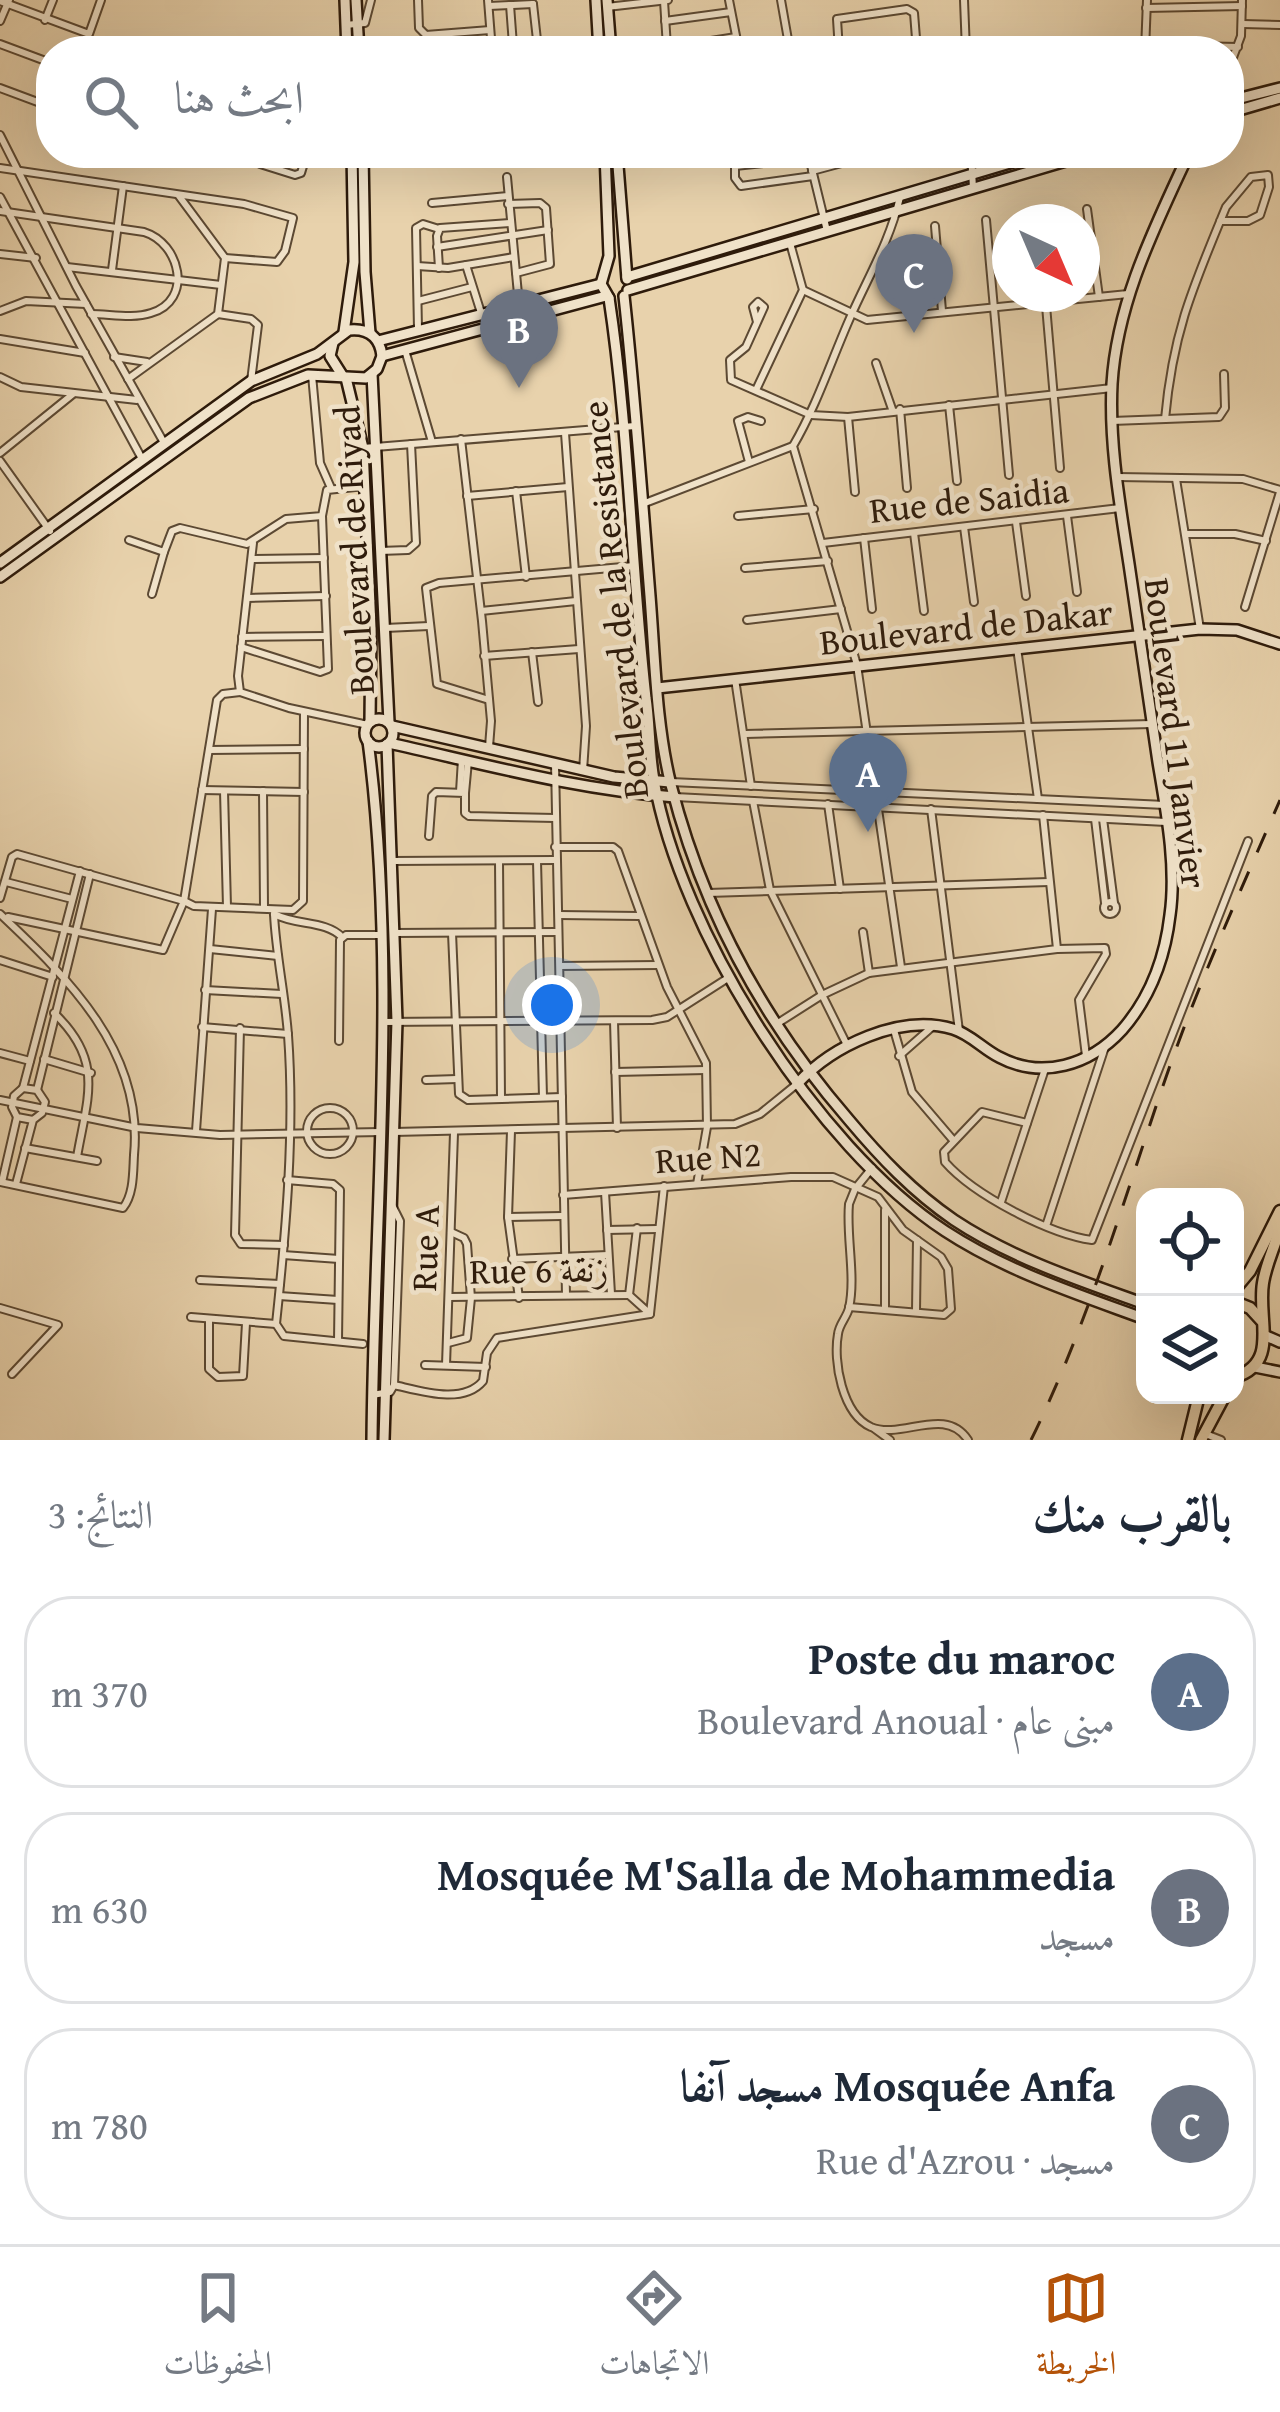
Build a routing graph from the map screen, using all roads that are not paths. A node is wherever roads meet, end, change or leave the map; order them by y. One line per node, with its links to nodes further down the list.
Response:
1 (53, 0): 21 (street)
2 (101, 0): 21 (street)
3 (345, 0): 25 (main road)
4 (356, 0): 25 (main road)
5 (371, 0): 25 (street)
6 (418, 0): 27 (street)
7 (666, 0): 13 (street); 23 (street)
8 (729, 0): 20 (street)
9 (782, 0): 37 (street)
10 (964, 0): 40 (street)
11 (6, 2): 21 (street); 22 (street)
12 (533, 2): 19 (street); 32 (street)
13 (642, 2): 17 (street)
14 (489, 3): 19 (street); 27 (street)
15 (1202, 3): 16 (street); 18 (street)
16 (1242, 3): 24 (street)
17 (602, 4): 33 (main road); 34 (main road)
18 (1146, 4): 41 (street)
19 (510, 5): 31 (street)
20 (731, 12): 23 (street); 36 (street)
21 (45, 20)
22 (0, 21)
23 (665, 21): 35 (street)
24 (1243, 24): 26 (street); 42 (street)
25 (352, 25): 28 (main road); 29 (main road)
26 (1280, 26)
27 (490, 30): 30 (street)
28 (350, 36)
29 (355, 36)
30 (491, 36)
31 (512, 36)
32 (537, 36)
33 (600, 36)
34 (608, 36)
35 (666, 36)
36 (736, 36)
37 (788, 36)
38 (838, 36): 39 (street)
39 (917, 36)
40 (965, 36)
41 (1145, 36)
42 (1240, 36)
43 (0, 44): 44 (street)
44 (36, 57)
45 (0, 88): 49 (street)
46 (1280, 88): 47 (main road)
47 (1244, 97)
48 (1280, 98): 50 (main road)
49 (36, 101)
50 (1244, 108)
51 (0, 135): 66 (street)
52 (0, 168): 66 (street)
53 (272, 168): 54 (street)
54 (303, 168)
55 (352, 168): 127 (main road)
56 (363, 168): 129 (main road)
57 (606, 168): 104 (main road)
58 (618, 168): 102 (main road)
59 (735, 168): 67 (street)
60 (811, 168): 67 (street)
61 (827, 168): 67 (street)
62 (972, 168): 68 (street)
63 (992, 168): 68 (main road)
64 (1042, 168): 71 (main road)
65 (1183, 168): 110 (main road, Boulevard 11 Janvier)
66 (17, 170): 70 (street); 79 (street)
67 (812, 174): 80 (street)
68 (972, 174): 71 (street); 73 (main road)
69 (506, 177): 75 (street)
70 (123, 186): 72 (street); 85 (street)
71 (973, 188): 77 (main road)
72 (177, 194): 94 (street); 94 (street)
73 (900, 195): 77 (street); 80 (main road)
74 (0, 197): 78 (street)
75 (508, 200): 76 (street); 83 (street); 87 (street)
76 (432, 203)
77 (897, 209): 88 (main road); 124 (street)
78 (5, 212): 79 (street); 95 (street)
79 (40, 216): 85 (street); 98 (street)
80 (823, 218): 88 (street); 102 (main road)
81 (986, 220): 106 (street)
82 (1220, 221): 82 (street); 156 (street)
83 (510, 223): 86 (street); 89 (street)
84 (935, 226): 119 (street)
85 (117, 229): 100 (street); 103 (street)
86 (439, 229): 91 (street); 97 (street)
87 (548, 230): 89 (street); 101 (street)
88 (827, 231): 90 (main road)
89 (511, 237): 91 (street); 93 (street)
90 (789, 242): 108 (street); 109 (main road)
91 (437, 247): 99 (street)
92 (0, 254): 95 (street)
93 (514, 257): 96 (street); 101 (street)
94 (225, 258): 105 (street)
95 (36, 259): 113 (street)
96 (466, 265): 99 (street); 107 (street)
97 (416, 266): 99 (street); 114 (street)
98 (67, 268): 100 (street); 115 (street)
99 (439, 268)
100 (112, 270): 103 (street)
101 (516, 273): 116 (street)
102 (626, 276): 104 (main road); 109 (main road, Boulevard de la Resistance)
103 (177, 280): 105 (street); 122 (street)
104 (602, 280): 111 (main road, Boulevard de la Resistance); 116 (main road)
105 (221, 285): 123 (street)
106 (992, 285)
107 (472, 287): 114 (street); 125 (street)
108 (803, 290): 124 (street); 146 (street)
109 (626, 293): 111 (main road); 159 (main road, Boulevard de la Resistance)
110 (1128, 294): 112 (street); 145 (main road, Boulevard 11 Janvier)
111 (607, 297): 132 (main road); 160 (main road, Boulevard de la Resistance)
112 (1100, 297)
113 (58, 302): 115 (street); 118 (street); 133 (street)
114 (417, 302): 128 (street)
115 (86, 304): 122 (street)
116 (519, 304): 125 (main road)
117 (992, 307): 119 (street)
118 (0, 311)
119 (942, 311): 124 (street)
120 (994, 312): 150 (street)
121 (1046, 312): 148 (street)
122 (91, 314): 135 (street)
123 (218, 314): 136 (street); 144 (street)
124 (851, 315): 154 (street)
125 (482, 316): 128 (main road)
126 (757, 322): 146 (street)
127 (344, 332): 129 (main road); 131 (main road)
128 (418, 333): 129 (main road)
129 (374, 337): 134 (main road)
130 (0, 339): 133 (street)
131 (334, 343): 142 (main road); 144 (main road)
132 (405, 350): 134 (main road); 164 (street)
133 (88, 353): 149 (street)
134 (382, 356): 138 (main road)
135 (114, 357): 136 (street); 143 (street)
136 (151, 362): 143 (street)
137 (876, 363): 153 (street)
138 (372, 374): 142 (main road); 167 (main road, Boulevard de Riyad)
139 (1224, 374): 156 (street)
140 (313, 375): 142 (main road); 178 (street); 190 (main road)
141 (0, 377): 147 (street)
142 (344, 377): 167 (main road, Boulevard de Riyad)
143 (127, 380): 151 (street)
144 (250, 381): 163 (main road)
145 (1112, 388): 148 (street); 158 (main road, Boulevard 11 Janvier)
146 (756, 390): 154 (street)
147 (73, 394): 149 (street); 168 (street)
148 (1052, 394): 150 (street); 171 (street)
149 (109, 398): 151 (street); 169 (street)
150 (1001, 398): 152 (street); 172 (street)
151 (137, 400): 163 (street)
152 (949, 406): 153 (street); 175 (street)
153 (896, 410): 155 (street); 179 (street)
154 (811, 415): 155 (street); 166 (street)
155 (848, 417): 182 (street)
156 (1165, 419): 158 (street)
157 (760, 421): 170 (street)
158 (1112, 421): 173 (main road, Boulevard 11 Janvier)
159 (635, 426): 160 (street); 184 (main road, Boulevard de la Resistance)
160 (622, 428): 161 (street); 207 (main road, Boulevard de la Resistance)
161 (565, 433): 162 (street); 177 (street)
162 (461, 440): 164 (street); 183 (street)
163 (163, 441): 169 (main road)
164 (432, 442): 165 (street)
165 (412, 444): 167 (street); 201 (street)
166 (793, 446): 170 (street); 186 (street)
167 (369, 447): 176 (main road, Boulevard de Riyad); 201 (main road, Boulevard de Riyad)
168 (0, 457): 193 (street)
169 (141, 458): 190 (main road)
170 (749, 462): 184 (street)
171 (1060, 468)
172 (1009, 475)
173 (1116, 477): 174 (street); 185 (main road, Boulevard 11 Janvier)
174 (1176, 479): 181 (street); 195 (street)
175 (957, 481)
176 (364, 486): 178 (street); 247 (main road, Boulevard de Riyad)
177 (568, 487): 180 (street); 209 (street)
178 (331, 488): 187 (street)
179 (908, 488)
180 (516, 491): 183 (street); 211 (street)
181 (1280, 491): 198 (street)
182 (855, 492)
183 (467, 496): 212 (street)
184 (644, 503): 242 (main road, Boulevard de la Resistance)
185 (1120, 508): 189 (street, Rue de Saidia); 229 (main road, Boulevard 11 Janvier)
186 (814, 509): 188 (street); 200 (street)
187 (322, 516): 199 (street); 203 (street)
188 (738, 516)
189 (1067, 516): 191 (street, Rue de Saidia); 213 (street)
190 (72, 517): 193 (main road)
191 (1016, 522): 192 (street, Rue de Saidia); 216 (street)
192 (964, 527): 194 (street, Rue de Saidia); 219 (street)
193 (51, 532): 206 (main road); 210 (main road)
194 (914, 533): 196 (street, Rue de Saidia); 224 (street)
195 (1186, 534): 198 (street); 228 (street)
196 (864, 538): 200 (street, Rue de Saidia); 222 (street)
197 (129, 540): 202 (street)
198 (1266, 541): 220 (street)
199 (253, 543): 202 (street); 204 (street)
200 (823, 543): 205 (street)
201 (380, 551): 227 (main road, Boulevard de Riyad)
202 (164, 552): 214 (street)
203 (324, 558): 204 (street); 215 (street)
204 (253, 559): 217 (street)
205 (828, 561): 208 (street); 221 (street)
206 (0, 563)
207 (634, 566): 209 (street); 261 (main road, Boulevard de la Resistance)
208 (745, 568)
209 (574, 571): 211 (street); 218 (street)
210 (0, 577)
211 (526, 577): 212 (street)
212 (477, 580): 223 (street); 226 (street)
213 (1077, 592)
214 (152, 594)
215 (326, 596): 217 (street); 231 (street)
216 (1026, 596)
217 (248, 598): 232 (street)
218 (576, 601): 223 (street); 236 (street)
219 (974, 602)
220 (1245, 607)
221 (841, 609): 225 (street); 240 (street)
222 (872, 609)
223 (481, 611): 239 (street)
224 (924, 611)
225 (747, 620)
226 (429, 626): 227 (street); 244 (street)
227 (385, 628): 248 (main road, Boulevard de Riyad)
228 (1200, 629): 229 (main road, Boulevard de Dakar); 233 (main road, Boulevard de Dakar)
229 (1139, 635): 235 (main road, Boulevard de Dakar); 249 (main road, Boulevard 11 Janvier)
230 (257, 636): 231 (street); 232 (street); 237 (street)
231 (326, 636): 237 (street)
232 (242, 637): 234 (street)
233 (1280, 644)
234 (242, 647): 237 (street); 243 (street)
235 (1017, 647): 240 (main road, Boulevard de Dakar); 250 (street)
236 (579, 649): 238 (street); 260 (street)
237 (255, 651)
238 (532, 652): 239 (street); 245 (street)
239 (484, 656): 244 (street)
240 (856, 665): 241 (main road, Boulevard de Dakar); 251 (street)
241 (735, 679): 242 (main road, Boulevard de Dakar); 252 (street)
242 (657, 688): 263 (main road, Boulevard de la Resistance)
243 (240, 692): 246 (street); 257 (street)
244 (489, 700): 255 (street)
245 (538, 702)
246 (304, 712): 247 (street); 256 (street)
247 (369, 724): 248 (main road); 253 (main road)
248 (390, 724): 254 (main road); 255 (main road)
249 (1152, 724): 250 (street); 276 (main road, Boulevard 11 Janvier)
250 (1026, 727): 251 (street); 273 (street)
251 (868, 730): 252 (street); 270 (street)
252 (746, 734): 264 (street)
253 (368, 741): 254 (main road); 318 (main road)
254 (388, 744): 258 (main road); 287 (main road)
255 (489, 747): 259 (main road)
256 (304, 749): 257 (street); 268 (street)
257 (209, 750): 265 (street)
258 (465, 760): 262 (main road); 269 (street)
259 (555, 764): 260 (main road); 262 (street)
260 (583, 771): 261 (main road)
261 (654, 780): 263 (main road); 271 (main road, Boulevard de la Resistance)
262 (554, 782): 271 (main road); 280 (street)
263 (670, 782): 264 (street); 272 (main road, Boulevard de la Resistance)
264 (751, 786): 270 (street)
265 (202, 790): 266 (street); 300 (street)
266 (224, 791): 267 (street); 302 (street)
267 (262, 791): 268 (street); 305 (street)
268 (304, 792): 304 (street)
269 (463, 793): 280 (street); 283 (street)
270 (878, 794): 273 (street); 277 (street)
271 (658, 795): 272 (main road); 330 (main road, Boulevard de la Resistance)
272 (675, 796): 274 (street); 297 (main road, Boulevard de la Resistance)
273 (1038, 799): 276 (street)
274 (754, 801): 275 (street); 296 (street)
275 (828, 804): 277 (street); 295 (street)
276 (1165, 805): 282 (main road, Boulevard 11 Janvier)
277 (880, 806): 278 (street); 294 (street)
278 (931, 809): 279 (street); 293 (street)
279 (1042, 815): 281 (street); 292 (street)
280 (555, 818): 285 (street)
281 (1099, 819): 282 (street); 301 (street)
282 (1166, 822): 352 (main road, Boulevard 11 Janvier)
283 (429, 836)
284 (1248, 842): 411 (street)
285 (555, 847): 286 (street); 309 (street)
286 (556, 860): 289 (street); 307 (street)
287 (389, 861): 288 (street); 316 (main road)
288 (499, 861): 289 (street); 317 (street)
289 (537, 861): 312 (street)
290 (85, 872): 291 (street); 299 (street); 300 (street); 311 (street)
291 (5, 881): 298 (street); 299 (street)
292 (1049, 882): 293 (street); 321 (street)
293 (940, 886): 294 (street); 324 (street)
294 (890, 888): 295 (street); 327 (street)
295 (840, 889): 296 (street)
296 (770, 890): 297 (street); 333 (street)
297 (708, 893): 343 (main road, Boulevard de la Resistance)
298 (0, 898)
299 (72, 899): 311 (street)
300 (184, 901): 303 (street); 311 (street)
301 (1110, 903)
302 (227, 907): 303 (street); 305 (street)
303 (212, 908): 320 (street)
304 (298, 908): 305 (street); 310 (street)
305 (264, 909): 306 (street)
306 (274, 914): 310 (street); 322 (street)
307 (558, 914): 309 (street); 313 (street)
308 (2, 915): 311 (street); 329 (street)
309 (639, 916): 325 (street)
310 (317, 925): 319 (street)
311 (69, 930): 329 (street)
312 (540, 932): 313 (street); 317 (street); 336 (street)
313 (558, 932): 326 (street)
314 (863, 932): 328 (street)
315 (452, 933): 316 (street); 317 (street); 339 (street)
316 (393, 934): 318 (street); 340 (main road)
317 (499, 934): 338 (street)
318 (379, 935): 319 (street); 342 (main road)
319 (342, 937): 350 (street)
320 (208, 949): 322 (street); 331 (street)
321 (1057, 949): 324 (street); 355 (street)
322 (278, 956): 332 (street)
323 (0, 960): 329 (street)
324 (951, 962): 327 (street); 348 (street)
325 (658, 965): 326 (street); 334 (street)
326 (559, 966): 337 (street)
327 (901, 967): 328 (street)
328 (869, 973): 333 (street)
329 (56, 974): 335 (street); 357 (street); 380 (street)
330 (728, 978): 334 (street); 365 (main road, Boulevard de la Resistance)
331 (205, 990): 332 (street); 345 (street)
332 (282, 994): 349 (street)
333 (822, 995): 343 (street); 351 (street)
334 (678, 1008): 341 (street); 359 (street)
335 (54, 1013): 356 (street); 362 (street)
336 (541, 1018): 337 (street); 338 (street); 368 (street)
337 (560, 1018): 341 (street); 369 (street)
338 (498, 1019): 339 (street); 370 (street)
339 (456, 1020): 340 (street); 363 (street)
340 (397, 1021): 342 (street); 387 (main road)
341 (614, 1021): 360 (street)
342 (383, 1022): 386 (main road)
343 (775, 1025): 361 (main road, Boulevard de la Resistance)
344 (933, 1026): 347 (main road); 348 (main road); 354 (street)
345 (202, 1027): 346 (street); 382 (street)
346 (240, 1028): 349 (street); 390 (street)
347 (894, 1030): 351 (main road); 354 (street)
348 (959, 1031): 358 (main road)
349 (288, 1034): 389 (street)
350 (339, 1041)
351 (847, 1045): 361 (main road)
352 (1105, 1046): 355 (main road, Boulevard 11 Janvier); 411 (street)
353 (0, 1053): 357 (street)
354 (899, 1056): 391 (street)
355 (1087, 1058): 358 (main road, Boulevard 11 Janvier)
356 (44, 1059): 362 (street); 367 (street)
357 (30, 1061): 366 (street)
358 (1045, 1069): 377 (street)
359 (706, 1070): 360 (street); 379 (street)
360 (615, 1072): 381 (street)
361 (808, 1072): 365 (main road); 436 (main road, Boulevard de la Resistance)
362 (91, 1073): 375 (street)
363 (457, 1079): 364 (street); 370 (street)
364 (426, 1080)
365 (796, 1084): 379 (street); 397 (main road, Boulevard de la Resistance)
366 (22, 1088): 367 (street); 372 (street)
367 (37, 1090): 373 (street)
368 (543, 1097): 369 (street); 370 (street)
369 (562, 1097): 378 (street)
370 (501, 1098)
371 (0, 1100): 372 (street)
372 (12, 1102): 373 (street); 374 (street)
373 (44, 1108): 375 (street); 376 (street)
374 (17, 1117): 376 (street); 393 (street)
375 (84, 1119): 380 (street); 395 (street)
376 (33, 1120): 394 (street)
377 (1027, 1123): 391 (street); 406 (street)
378 (563, 1127): 381 (street); 383 (street); 405 (street)
379 (707, 1127): 381 (street); 400 (street)
380 (137, 1128): 382 (street); 401 (street)
381 (616, 1128)
382 (196, 1131): 390 (street)
383 (511, 1131): 388 (street); 410 (street)
384 (306, 1132): 385 (street); 385 (street); 385 (street); 389 (street)
385 (354, 1132): 386 (street)
386 (380, 1132): 387 (street); 461 (main road)
387 (395, 1132): 388 (street); 431 (main road)
388 (454, 1133): 416 (street, Rue A)
389 (288, 1134): 390 (street); 398 (street)
390 (238, 1137): 418 (street)
391 (954, 1141): 406 (street)
392 (0, 1144): 393 (street)
393 (10, 1146): 399 (street)
394 (25, 1148): 395 (street); 401 (street)
395 (77, 1157): 396 (street)
396 (97, 1161)
397 (872, 1168): 403 (street); 443 (main road, Boulevard de la Resistance)
398 (286, 1180): 418 (street); 421 (street)
399 (1, 1182): 401 (street)
400 (697, 1184): 402 (street, Rue N2); 403 (street, Rue N2)
401 (16, 1185)
402 (664, 1186): 404 (street, Rue N2); 415 (street)
403 (854, 1189): 407 (street, Rue N2); 438 (street)
404 (605, 1192): 405 (street, Rue N2); 414 (street)
405 (562, 1195): 409 (street)
406 (1001, 1202): 411 (street)
407 (885, 1206): 417 (street, Rue N2); 440 (street)
408 (1280, 1210): 424 (main road)
409 (562, 1216): 410 (street); 423 (street)
410 (508, 1217): 422 (street)
411 (1046, 1226)
412 (1280, 1226): 448 (main road)
413 (637, 1228): 414 (street); 415 (street); 430 (street)
414 (607, 1229): 420 (street)
415 (658, 1229): 442 (street)
416 (451, 1232): 432 (street, Rue A); 433 (street)
417 (917, 1240): 441 (street); 441 (street, Rue N2)
418 (284, 1245): 419 (street)
419 (283, 1255): 421 (street); 426 (street)
420 (608, 1255): 423 (street); 427 (street)
421 (339, 1259): 435 (street)
422 (512, 1259): 423 (street); 434 (street)
423 (564, 1259): 429 (street)
424 (1244, 1278)
425 (200, 1280): 426 (street)
426 (280, 1284): 428 (street)
427 (611, 1294): 429 (street, Rue 6 زنقة); 430 (street, Rue 6 زنقة)
428 (279, 1295): 435 (street); 447 (street)
429 (566, 1295): 434 (street, Rue 6 زنقة)
430 (629, 1295): 442 (street)
431 (394, 1296): 460 (street); 461 (main road)
432 (449, 1298): 433 (street, Rue 6 زنقة); 451 (street, Rue A)
433 (471, 1298): 434 (street, Rue 6 زنقة); 451 (street)
434 (519, 1298)
435 (338, 1300): 449 (street)
436 (1136, 1301)
437 (1244, 1306): 448 (main road)
438 (849, 1307): 440 (street); 464 (street)
439 (0, 1308): 458 (street)
440 (885, 1309): 441 (street)
441 (916, 1311)
442 (650, 1314): 455 (street)
443 (1136, 1315)
444 (191, 1317): 445 (street)
445 (209, 1319): 446 (street); 446 (street)
446 (246, 1323): 447 (street)
447 (276, 1324): 449 (street)
448 (1265, 1330): 450 (main road); 457 (main road)
449 (338, 1341): 452 (street)
450 (1280, 1342)
451 (448, 1343): 454 (street, Rue A)
452 (364, 1344)
453 (424, 1365): 454 (street)
454 (446, 1365): 455 (street)
455 (486, 1367): 460 (street)
456 (1280, 1372): 459 (main road)
457 (1244, 1374)
458 (13, 1375)
459 (1244, 1376)
460 (394, 1385): 461 (street)
461 (378, 1395): 466 (main road); 467 (main road)
462 (1197, 1404): 470 (main road)
463 (1220, 1404): 465 (main road)
464 (875, 1429): 468 (street); 469 (street)
465 (1202, 1437): 471 (street)
466 (372, 1440)
467 (384, 1440)
468 (890, 1440)
469 (968, 1440)
470 (1188, 1440)
471 (1221, 1440)

